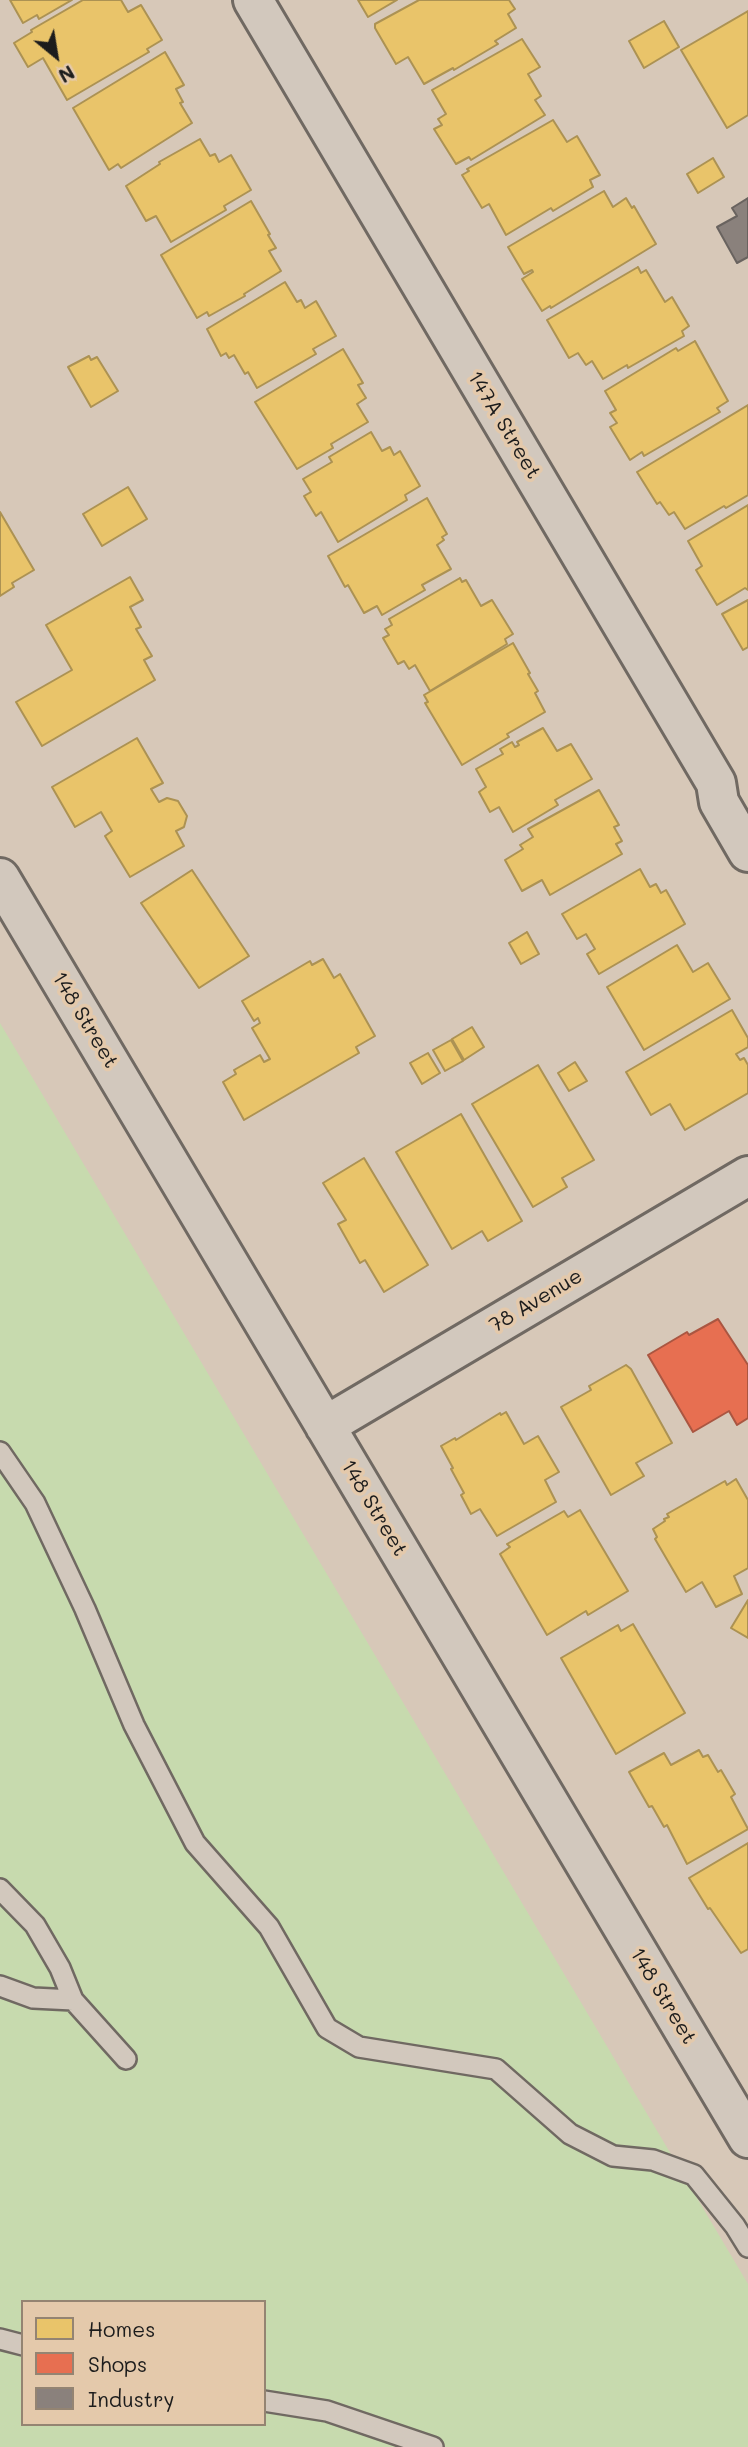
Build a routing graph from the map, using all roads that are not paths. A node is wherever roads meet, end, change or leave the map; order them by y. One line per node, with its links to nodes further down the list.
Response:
1 (253, 0): 2 (street, 147A Street)
2 (748, 852)
3 (0, 878): 5 (street, 148 Street)
4 (748, 1176): 5 (street, 78 Avenue)
5 (325, 1426): 11 (street, 148 Street)
6 (0, 1452): 12 (lane)
7 (0, 1889): 9 (lane)
8 (0, 1986): 9 (lane)
9 (73, 2000): 10 (lane)
10 (126, 2059)
11 (748, 2138)
12 (748, 2248)
13 (0, 2339): 14 (lane)
14 (21, 2344)
15 (266, 2401): 16 (lane)
16 (433, 2447)

